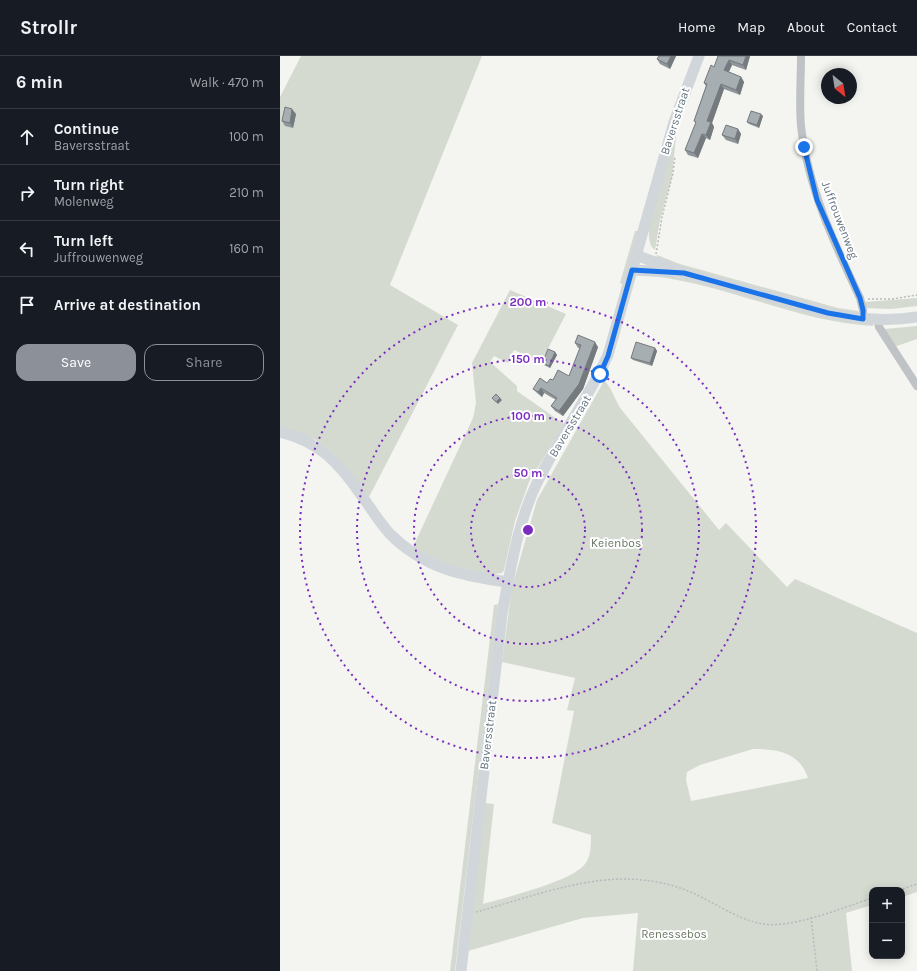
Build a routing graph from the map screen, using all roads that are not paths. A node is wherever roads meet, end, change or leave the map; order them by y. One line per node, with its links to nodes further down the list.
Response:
1 (699, 56): 3 (main road, Baversstraat)
2 (801, 56): 7 (street, Juffrouwenweg)
3 (636, 255): 4 (main road, Baversstraat); 5 (main road)
4 (632, 270): 5 (main road); 11 (main road, Baversstraat)
5 (684, 273): 7 (main road)
6 (917, 317): 8 (main road)
7 (863, 319): 8 (main road)
8 (877, 319): 9 (street)
9 (917, 386)
10 (280, 432): 11 (main road)
11 (508, 582): 12 (main road, Baversstraat)
12 (461, 971)

